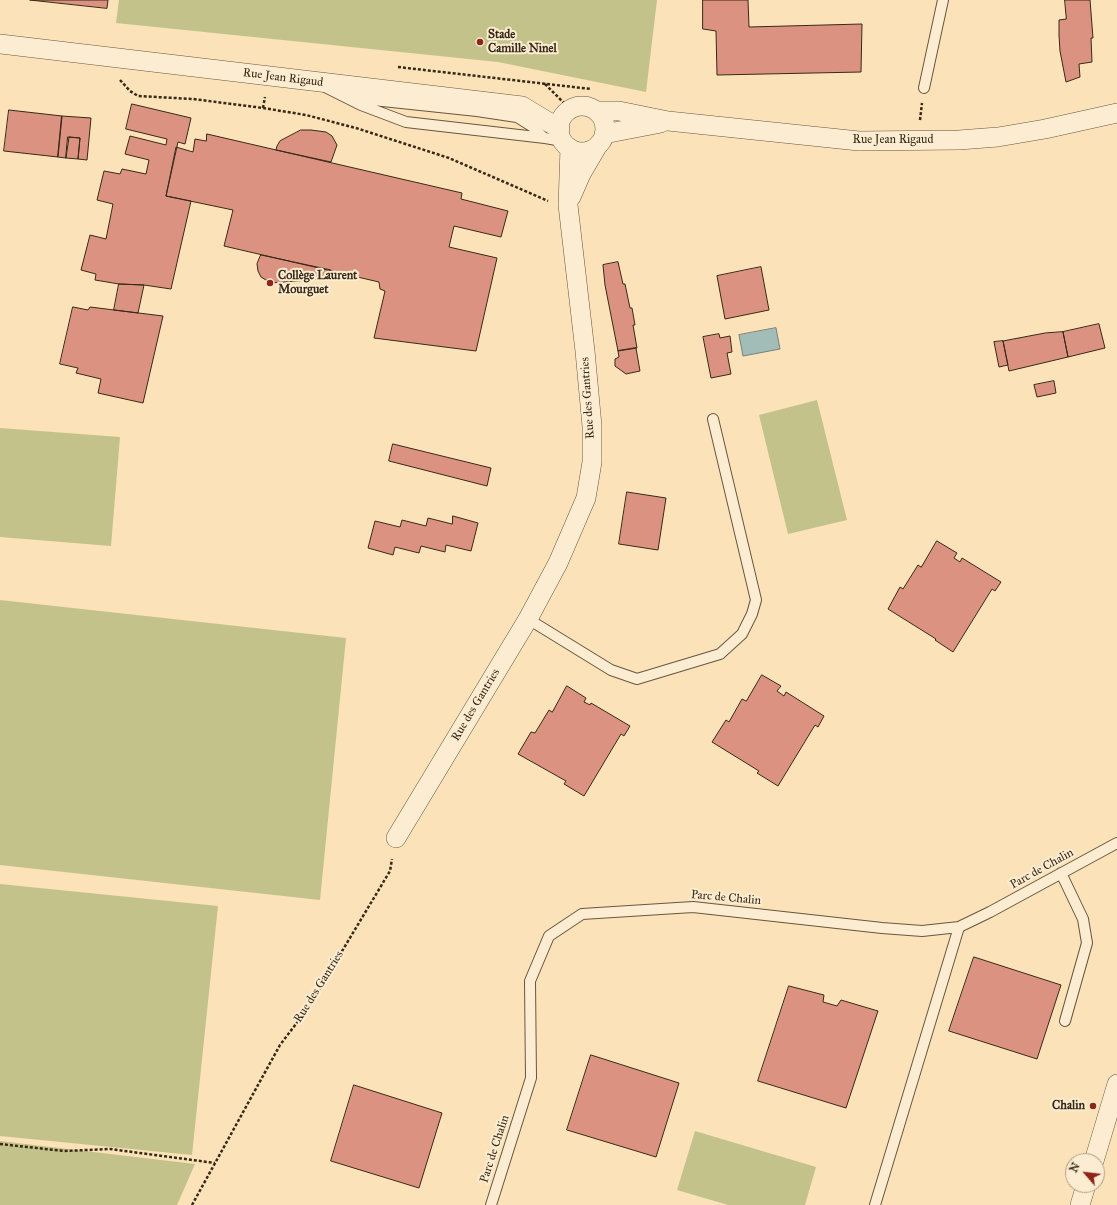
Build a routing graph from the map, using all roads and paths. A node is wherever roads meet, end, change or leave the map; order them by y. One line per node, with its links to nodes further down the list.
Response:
1 (943, 0): 6 (lane)
2 (0, 44): 4 (street, Rue Jean Rigaud)
3 (119, 80): 9 (path)
4 (315, 81): 8 (lane); 14 (street, Rue Jean Rigaud)
5 (545, 84): 10 (path)
6 (924, 88): 16 (path)
7 (265, 93): 9 (path)
8 (346, 98): 14 (lane); 14 (lane)
9 (263, 108): 17 (path)
10 (569, 110): 11 (street); 14 (street)
11 (596, 111): 13 (street, Rue Jean Rigaud); 15 (street)
12 (1117, 113): 16 (street, Rue Jean Rigaud)
13 (668, 121): 15 (street, Rue Jean Rigaud); 16 (street, Rue Jean Rigaud)
14 (559, 139): 15 (street); 17 (street, Rue des Gantries)
15 (601, 140): 17 (street, Rue des Gantries)
16 (918, 140)
17 (568, 205): 19 (street, Rue des Gantries)
18 (713, 419): 19 (lane)
19 (528, 619): 20 (street, Rue des Gantries)
20 (396, 838): 28 (path, Rue des Gantries)
21 (1117, 843): 22 (lane, Parc de Chalin)
22 (1061, 873): 23 (lane, Parc de Chalin); 24 (lane)
23 (959, 927): 31 (lane, Parc de Chalin); 32 (lane)
24 (1065, 1021)
25 (1117, 1084): 27 (street)
26 (0, 1144): 28 (path)
27 (1096, 1153)
28 (215, 1164): 30 (path, Rue des Gantries)
29 (1084, 1193): 33 (street)
30 (192, 1205)
31 (491, 1205)
32 (876, 1205)
33 (1080, 1205)

